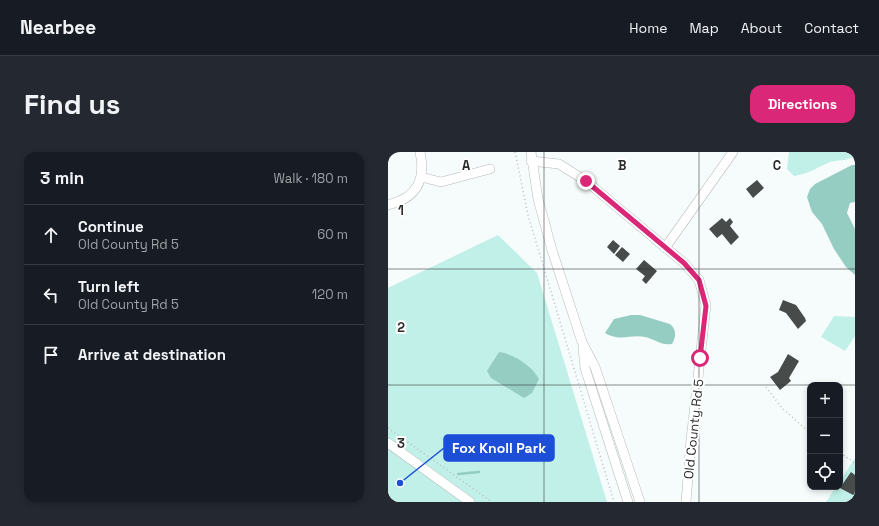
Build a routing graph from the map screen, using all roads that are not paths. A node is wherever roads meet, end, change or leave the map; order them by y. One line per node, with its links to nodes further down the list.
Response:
1 (420, 152): 5 (street)
2 (733, 152): 7 (street)
3 (531, 157): 7 (street, Old County Rd 5); 8 (street)
4 (490, 169): 5 (street)
5 (421, 177): 6 (street)
6 (388, 205)
7 (665, 248): 13 (street, Old County Rd 5)
8 (582, 342): 11 (street); 12 (street)
9 (388, 443): 10 (street)
10 (470, 502)
11 (628, 502)
12 (640, 502)
13 (686, 502)

